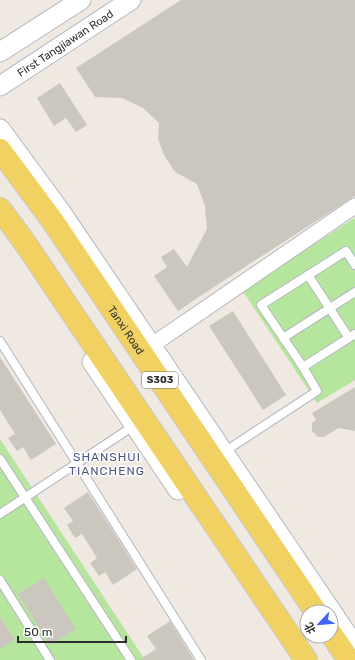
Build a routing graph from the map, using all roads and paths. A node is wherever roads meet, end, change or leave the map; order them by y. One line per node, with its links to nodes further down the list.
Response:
1 (80, 0): 3 (street)
2 (131, 0): 4 (street, First Tangjiawan Road)
3 (0, 52)
4 (0, 86)
5 (0, 129): 17 (street)
6 (0, 150): 17 (main road, Tanxi Road / S303)
7 (355, 206): 17 (street)
8 (0, 209): 19 (main road, S303)
9 (0, 226): 19 (street)
10 (355, 265): 11 (lane)
11 (308, 275): 13 (lane); 15 (lane)
12 (355, 292): 13 (lane)
13 (330, 308): 14 (lane); 15 (lane)
14 (352, 336): 18 (lane)
15 (283, 338): 18 (lane)
16 (0, 341): 22 (lane)
17 (146, 348): 20 (street); 26 (main road, Tanxi Road / S303)
18 (303, 368): 20 (lane)
19 (139, 422): 22 (lane); 32 (street); 33 (main road, S303)
20 (224, 452): 27 (street)
21 (0, 459): 23 (lane)
22 (77, 463): 23 (lane); 31 (lane)
23 (24, 498): 24 (lane); 30 (lane)
24 (0, 514)
25 (0, 580): 29 (lane)
26 (311, 604)
27 (343, 633): 28 (street); 34 (main road)
28 (355, 646)
29 (50, 660)
30 (131, 660)
31 (201, 660)
32 (294, 660)
33 (306, 660)
34 (349, 660)

